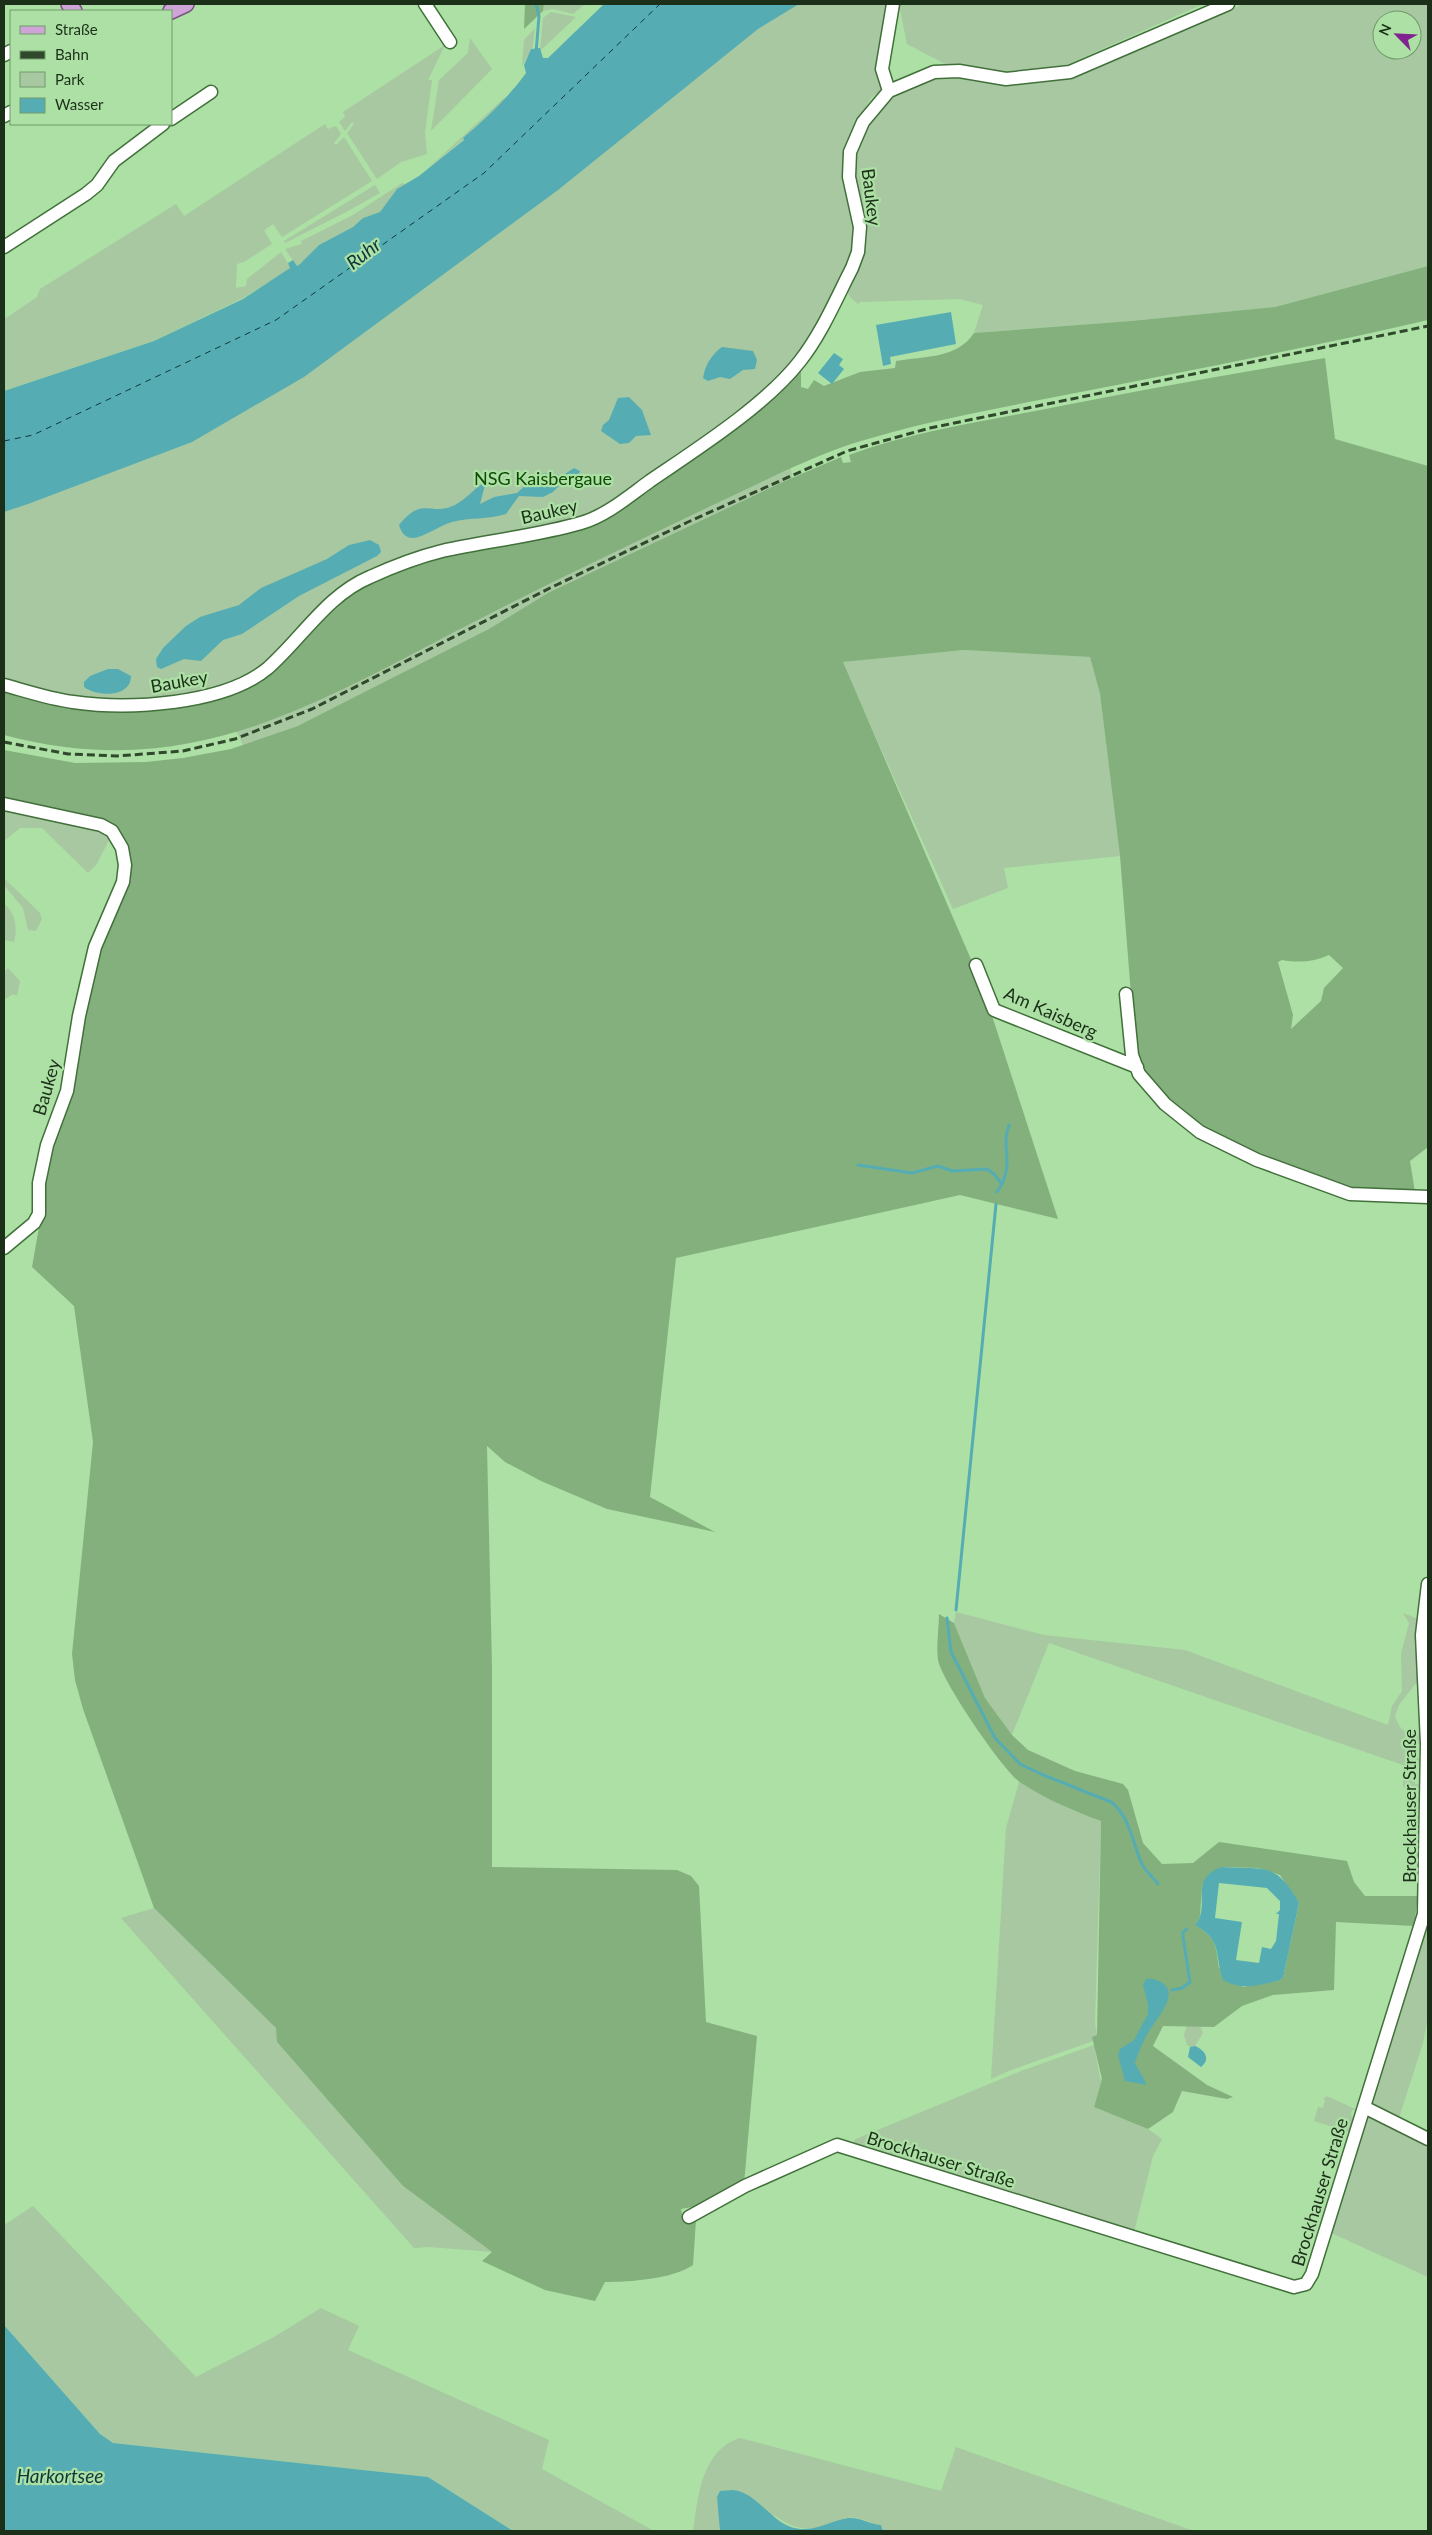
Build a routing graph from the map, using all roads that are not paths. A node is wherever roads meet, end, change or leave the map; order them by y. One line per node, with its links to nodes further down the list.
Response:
1 (425, 4): 4 (street)
2 (893, 4): 5 (street)
3 (1228, 4): 5 (street, Baukey)
4 (450, 42)
5 (889, 90): 10 (street, Baukey)
6 (211, 92): 7 (street)
7 (172, 118)
8 (162, 125): 9 (street)
9 (4, 247)
10 (4, 685)
11 (4, 804): 16 (street, Baukey)
12 (976, 965): 14 (street, Am Kaisberg)
13 (1126, 994): 14 (street)
14 (1137, 1067): 15 (street)
15 (1428, 1197)
16 (4, 1248)
17 (1428, 1584): 18 (street, Brockhauser Straße)
18 (1364, 2107): 19 (street); 20 (street, Brockhauser Straße)
19 (1428, 2139)
20 (689, 2217)

